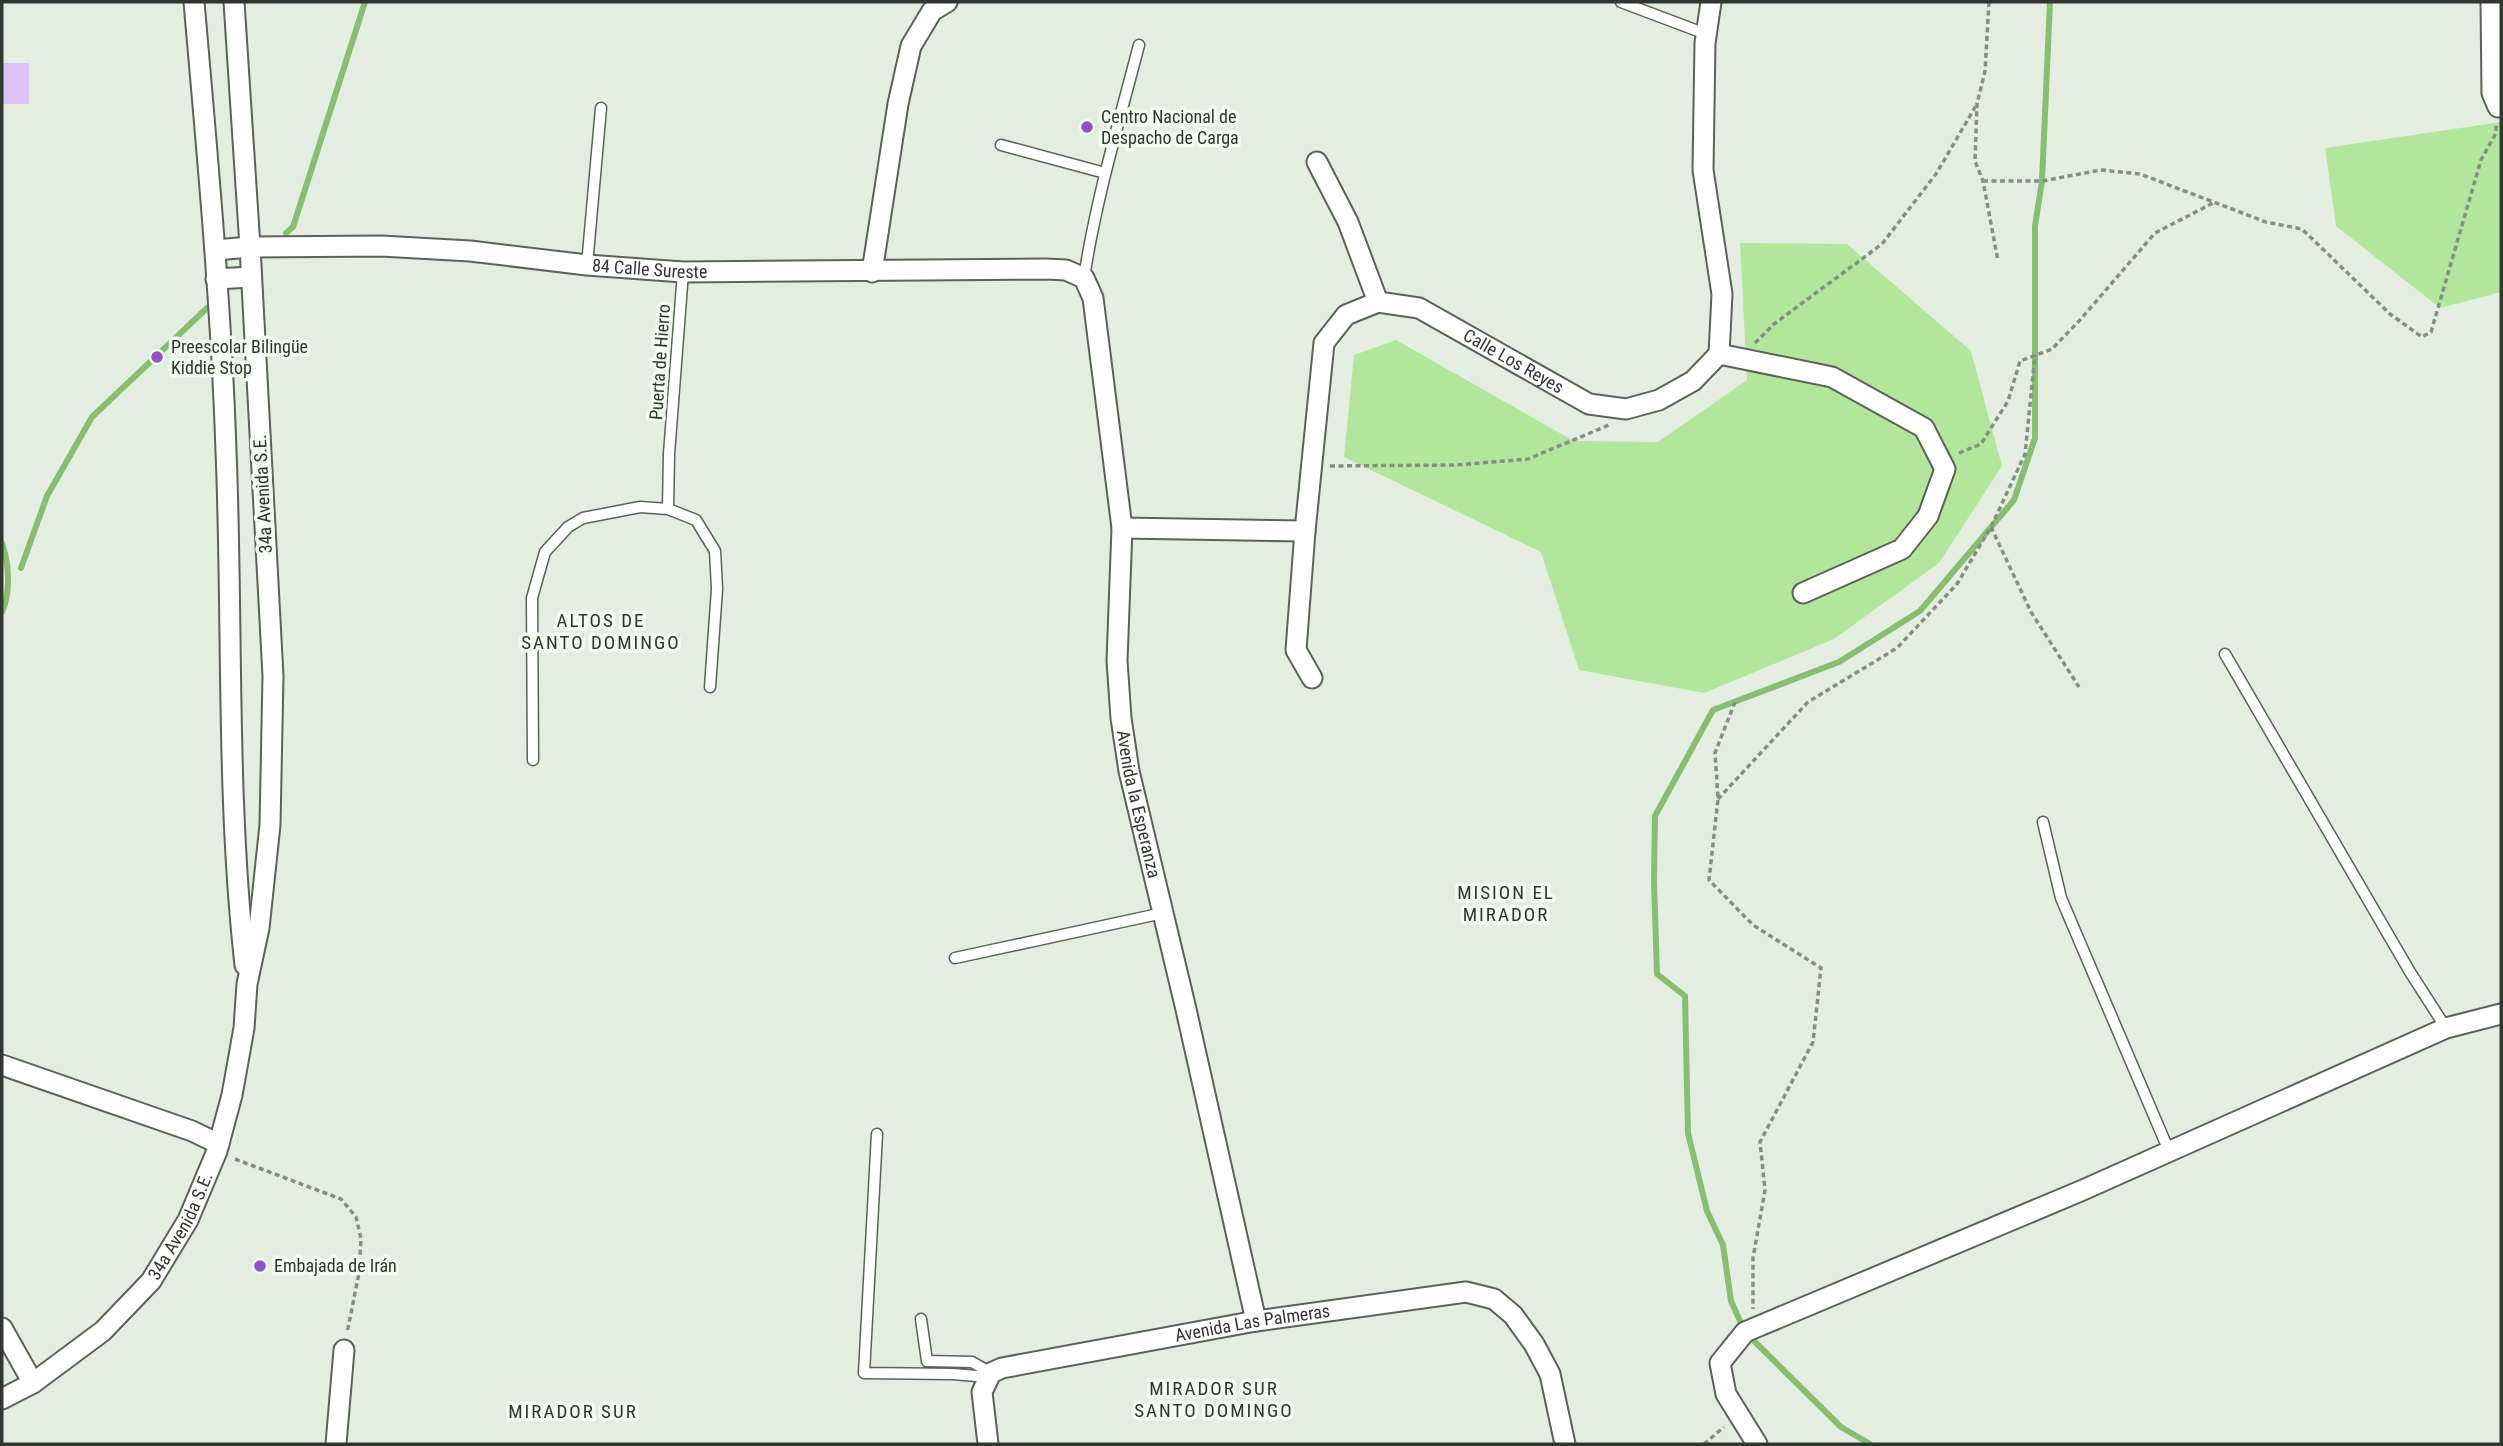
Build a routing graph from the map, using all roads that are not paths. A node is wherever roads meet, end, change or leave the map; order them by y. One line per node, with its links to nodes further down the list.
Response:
1 (194, 2): 15 (street, 34a Avenida S.E.)
2 (234, 2): 14 (street, 34a Avenida S.E.)
3 (947, 2): 18 (street)
4 (1621, 2): 7 (lane)
5 (1711, 2): 7 (street)
6 (2491, 2): 9 (street)
7 (1706, 34): 23 (street)
8 (1139, 46): 13 (lane)
9 (2499, 106)
10 (601, 108): 16 (lane)
11 (1001, 145): 13 (lane)
12 (1317, 162): 22 (street)
13 (1105, 173): 20 (lane)
14 (250, 247): 15 (street, 84 Calle Sureste); 16 (street, 84 Calle Sureste); 19 (street, 34a Avenida S.E.)
15 (215, 250): 21 (street, 34a Avenida S.E.)
16 (587, 265): 17 (street, 84 Calle Sureste)
17 (683, 272): 18 (street, 84 Calle Sureste); 26 (lane, Puerta de Hierro)
18 (872, 272): 20 (street, 84 Calle Sureste)
19 (251, 277): 21 (street); 24 (street, 34a Avenida S.E.)
20 (1084, 278): 27 (street, Avenida la Esperanza)
21 (216, 279): 25 (street, 34a Avenida S.E.)
22 (1378, 302): 23 (street, Calle Los Reyes); 28 (street)
23 (1719, 354): 29 (street)
24 (260, 450): 25 (street); 37 (street, 34a Avenida S.E.)
25 (226, 451): 37 (street, 34a Avenida S.E.)
26 (668, 509): 32 (lane); 33 (lane)
27 (1122, 528): 28 (street); 35 (street, Avenida la Esperanza)
28 (1305, 531): 31 (street)
29 (1803, 593)
30 (2225, 654): 39 (lane)
31 (1312, 678)
32 (710, 687)
33 (533, 760)
34 (2043, 822): 43 (lane)
35 (1163, 913): 36 (lane); 45 (street, Avenida la Esperanza)
36 (955, 958)
37 (247, 984): 42 (street, 34a Avenida S.E.)
38 (2501, 1014): 39 (street)
39 (2446, 1028): 43 (street)
40 (2, 1065): 42 (street)
41 (877, 1134): 48 (lane)
42 (218, 1147): 49 (street, 34a Avenida S.E.)
43 (2169, 1151): 54 (street)
44 (921, 1319): 48 (lane)
45 (1256, 1321): 48 (street, Avenida Las Palmeras); 53 (street, Avenida Las Palmeras)
46 (2, 1328): 49 (street)
47 (344, 1350): 51 (street)
48 (990, 1375): 52 (street)
49 (33, 1383): 50 (street, 34a Avenida S.E.)
50 (2, 1399)
51 (336, 1444)
52 (988, 1444)
53 (1565, 1444)
54 (1757, 1444)

